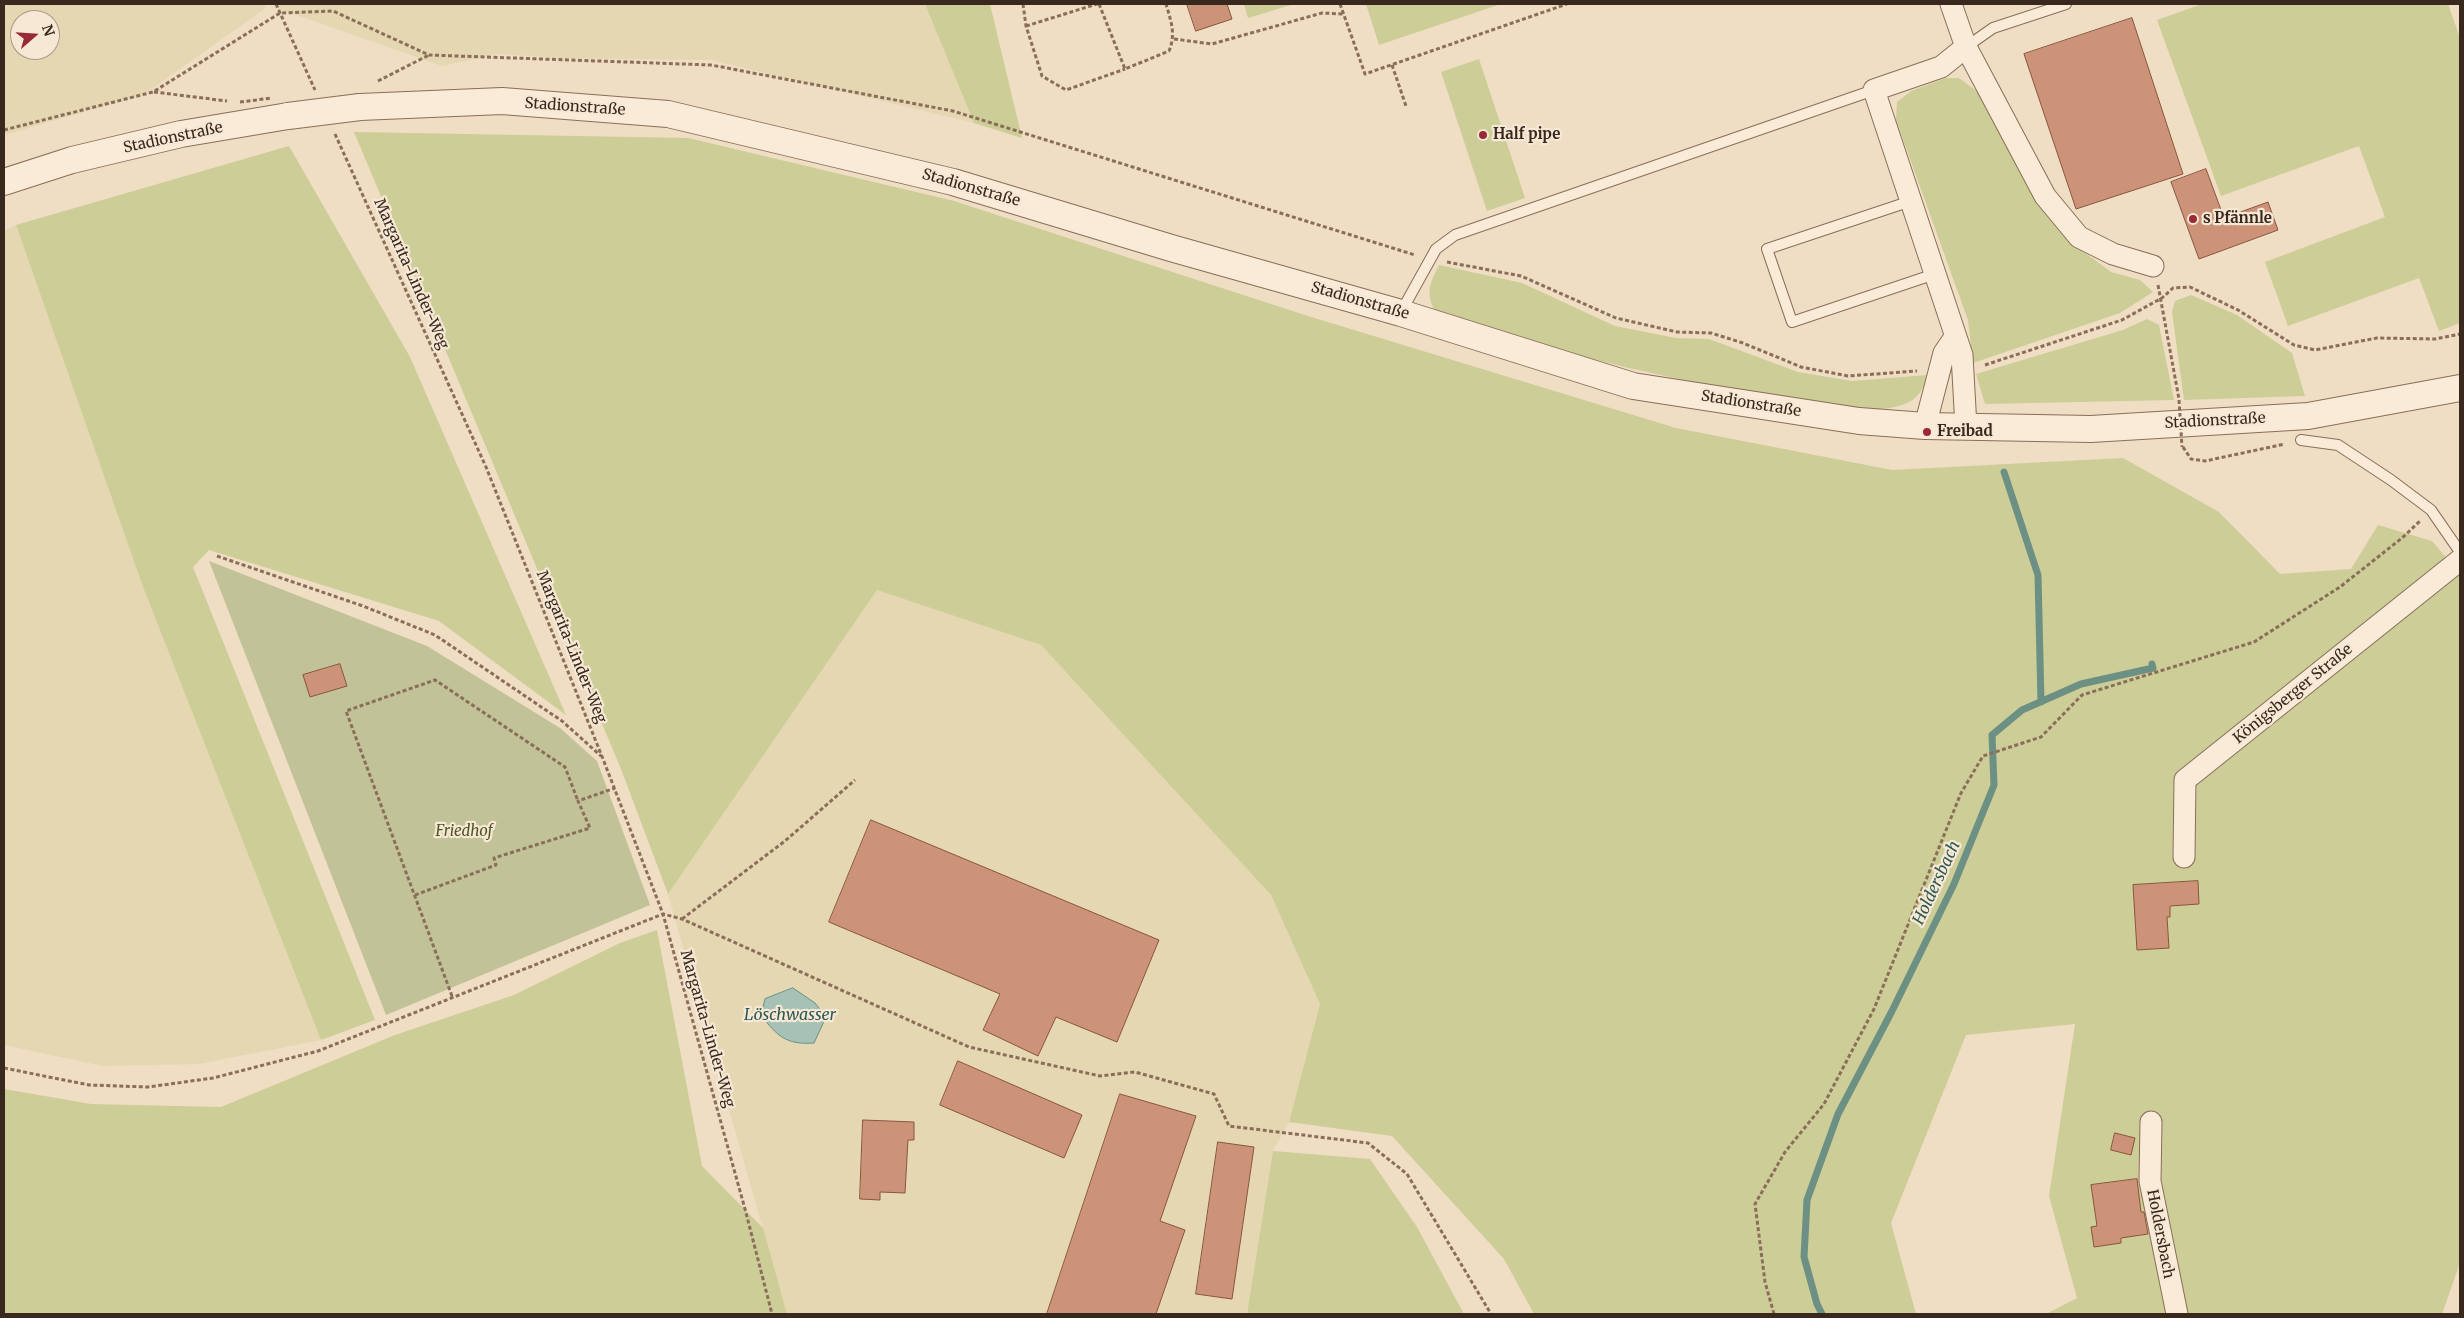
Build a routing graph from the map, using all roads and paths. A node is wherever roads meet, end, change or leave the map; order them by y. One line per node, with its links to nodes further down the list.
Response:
1 (276, 4): 9 (path)
2 (1023, 4): 11 (path)
3 (1098, 4): 11 (path); 16 (path)
4 (1166, 4): 12 (path)
5 (1340, 4): 10 (path)
6 (1567, 4): 15 (path)
7 (1951, 4): 13 (street)
8 (2066, 4): 13 (lane)
9 (280, 13): 14 (path); 19 (path); 20 (path)
10 (1343, 14): 12 (path); 15 (path)
11 (1026, 26): 16 (path)
12 (1174, 39): 16 (path)
13 (1966, 47): 18 (street); 28 (street)
14 (429, 55): 17 (path); 27 (path)
15 (1392, 64): 22 (path)
16 (1125, 69)
17 (377, 82)
18 (1874, 90): 26 (street); 27 (lane)
19 (153, 92): 21 (path); 23 (path)
20 (317, 95)
21 (240, 102)
22 (1406, 106)
23 (4, 130)
24 (334, 131): 44 (path, Margarita-Linder-Weg)
25 (4, 182): 31 (street, Stadionstraße, bridge)
26 (1910, 200): 29 (street); 29 (lane)
27 (1430, 259): 31 (lane); 34 (path)
28 (2153, 266)
29 (1935, 274): 33 (street)
30 (2162, 298): 32 (path); 35 (path); 39 (path, bridge)
31 (1400, 313): 37 (street, Stadionstraße)
32 (2460, 334)
33 (1955, 337): 34 (street); 35 (street)
34 (1940, 370): 37 (street)
35 (1963, 370): 38 (street)
36 (2460, 388): 38 (street, Stadionstraße)
37 (1924, 426): 38 (street, Stadionstraße)
38 (1966, 426)
39 (2301, 440): 40 (lane)
40 (2431, 510): 41 (lane); 57 (path)
41 (2460, 552)
42 (217, 556): 44 (path)
43 (2460, 560): 48 (street, Königsberger Straße)
44 (603, 758): 46 (path, Margarita-Linder-Weg)
45 (855, 780): 51 (path)
46 (615, 788): 47 (path); 50 (path, Margarita-Linder-Weg)
47 (578, 800): 49 (path); 49 (path)
48 (2184, 857)
49 (415, 895): 52 (path)
50 (663, 914): 51 (path); 52 (path); 55 (path, Margarita-Linder-Weg)
51 (682, 919): 56 (path)
52 (452, 996): 53 (path)
53 (4, 1068)
54 (2152, 1122): 58 (street, Holdersbach)
55 (772, 1314)
56 (1491, 1314)
57 (1774, 1314)
58 (2177, 1314)

